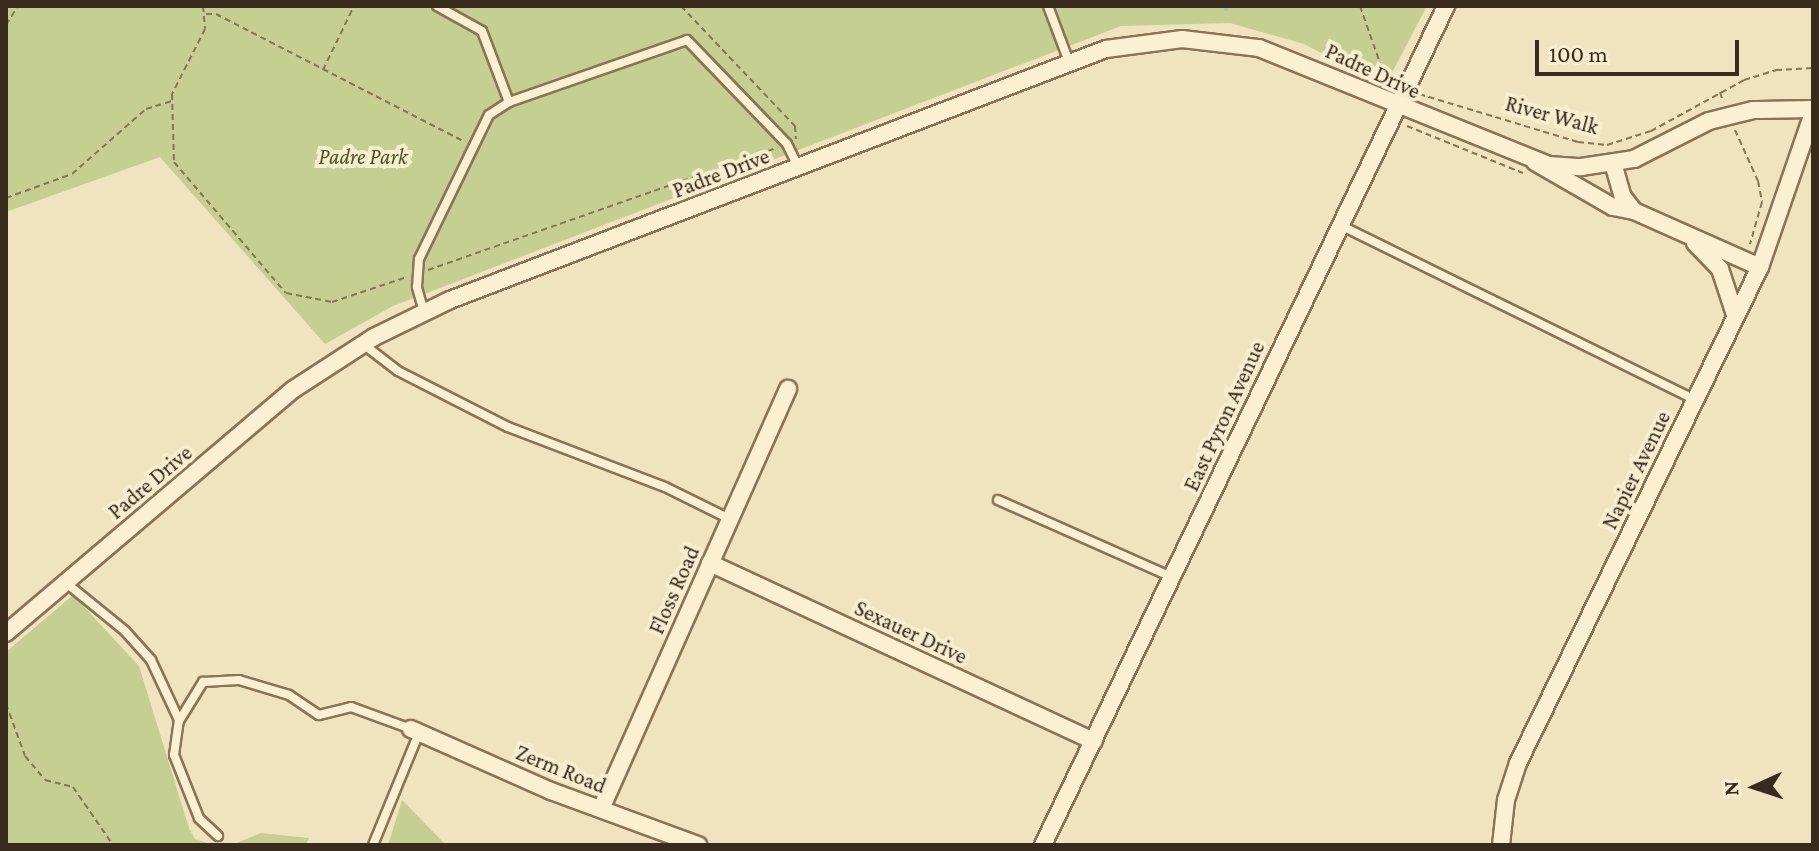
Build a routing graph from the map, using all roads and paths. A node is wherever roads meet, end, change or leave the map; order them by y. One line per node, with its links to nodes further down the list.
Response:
1 (18, 6): 10 (path)
2 (203, 6): 9 (path)
3 (354, 6): 13 (path)
4 (437, 6): 18 (lane)
5 (681, 6): 23 (path)
6 (1048, 6): 11 (lane)
7 (1360, 6): 14 (path)
8 (1446, 6): 19 (street, East Pyron Avenue)
9 (205, 14): 13 (path); 17 (path)
10 (6, 25)
11 (1069, 62): 19 (street, Padre Drive); 27 (street, Padre Drive)
12 (1813, 68): 16 (path, River Walk)
13 (323, 71): 24 (path)
14 (1384, 79)
15 (1414, 92): 16 (path, River Walk)
16 (1720, 92): 20 (path)
17 (173, 101): 28 (path); 34 (path)
18 (509, 102): 23 (lane); 24 (lane)
19 (1395, 107): 25 (street, Padre Drive); 30 (street, East Pyron Avenue)
20 (1725, 107)
21 (1813, 111): 26 (street, Padre Drive); 33 (street, Napier Avenue)
22 (1733, 125): 32 (path)
23 (787, 144): 27 (lane); 34 (path)
24 (474, 146): 34 (lane)
25 (1533, 161): 26 (street, Padre Drive); 29 (street, Padre Drive)
26 (1613, 163): 29 (street)
27 (798, 167): 35 (street, Padre Drive)
28 (6, 198)
29 (1634, 211): 31 (street, Padre Drive)
30 (1339, 225): 39 (lane); 43 (street, East Pyron Avenue)
31 (1691, 239): 33 (street, Padre Drive); 36 (street, Padre Drive)
32 (1747, 251)
33 (1760, 267): 36 (street, Napier Avenue)
34 (417, 274): 35 (lane)
35 (424, 312): 37 (street, Padre Drive)
36 (1735, 315): 39 (street, Napier Avenue)
37 (363, 343): 41 (lane); 44 (street, Padre Drive)
38 (788, 389): 41 (street, Floss Road)
39 (1694, 399): 56 (street, Napier Avenue)
40 (998, 500): 43 (lane)
41 (730, 519): 42 (street, Floss Road)
42 (710, 563): 49 (street, Sexauer Drive); 50 (street, Floss Road)
43 (1172, 577): 49 (street, East Pyron Avenue)
44 (65, 582): 45 (street, Padre Drive); 47 (lane)
45 (6, 633)
46 (6, 704): 52 (path)
47 (179, 721): 48 (lane); 51 (lane)
48 (415, 731): 50 (street, Zerm Road); 53 (lane)
49 (1094, 741): 55 (street, East Pyron Avenue)
50 (601, 809): 54 (street, Zerm Road)
51 (218, 836)
52 (113, 845)
53 (373, 845)
54 (698, 845)
55 (1043, 845)
56 (1501, 845)

